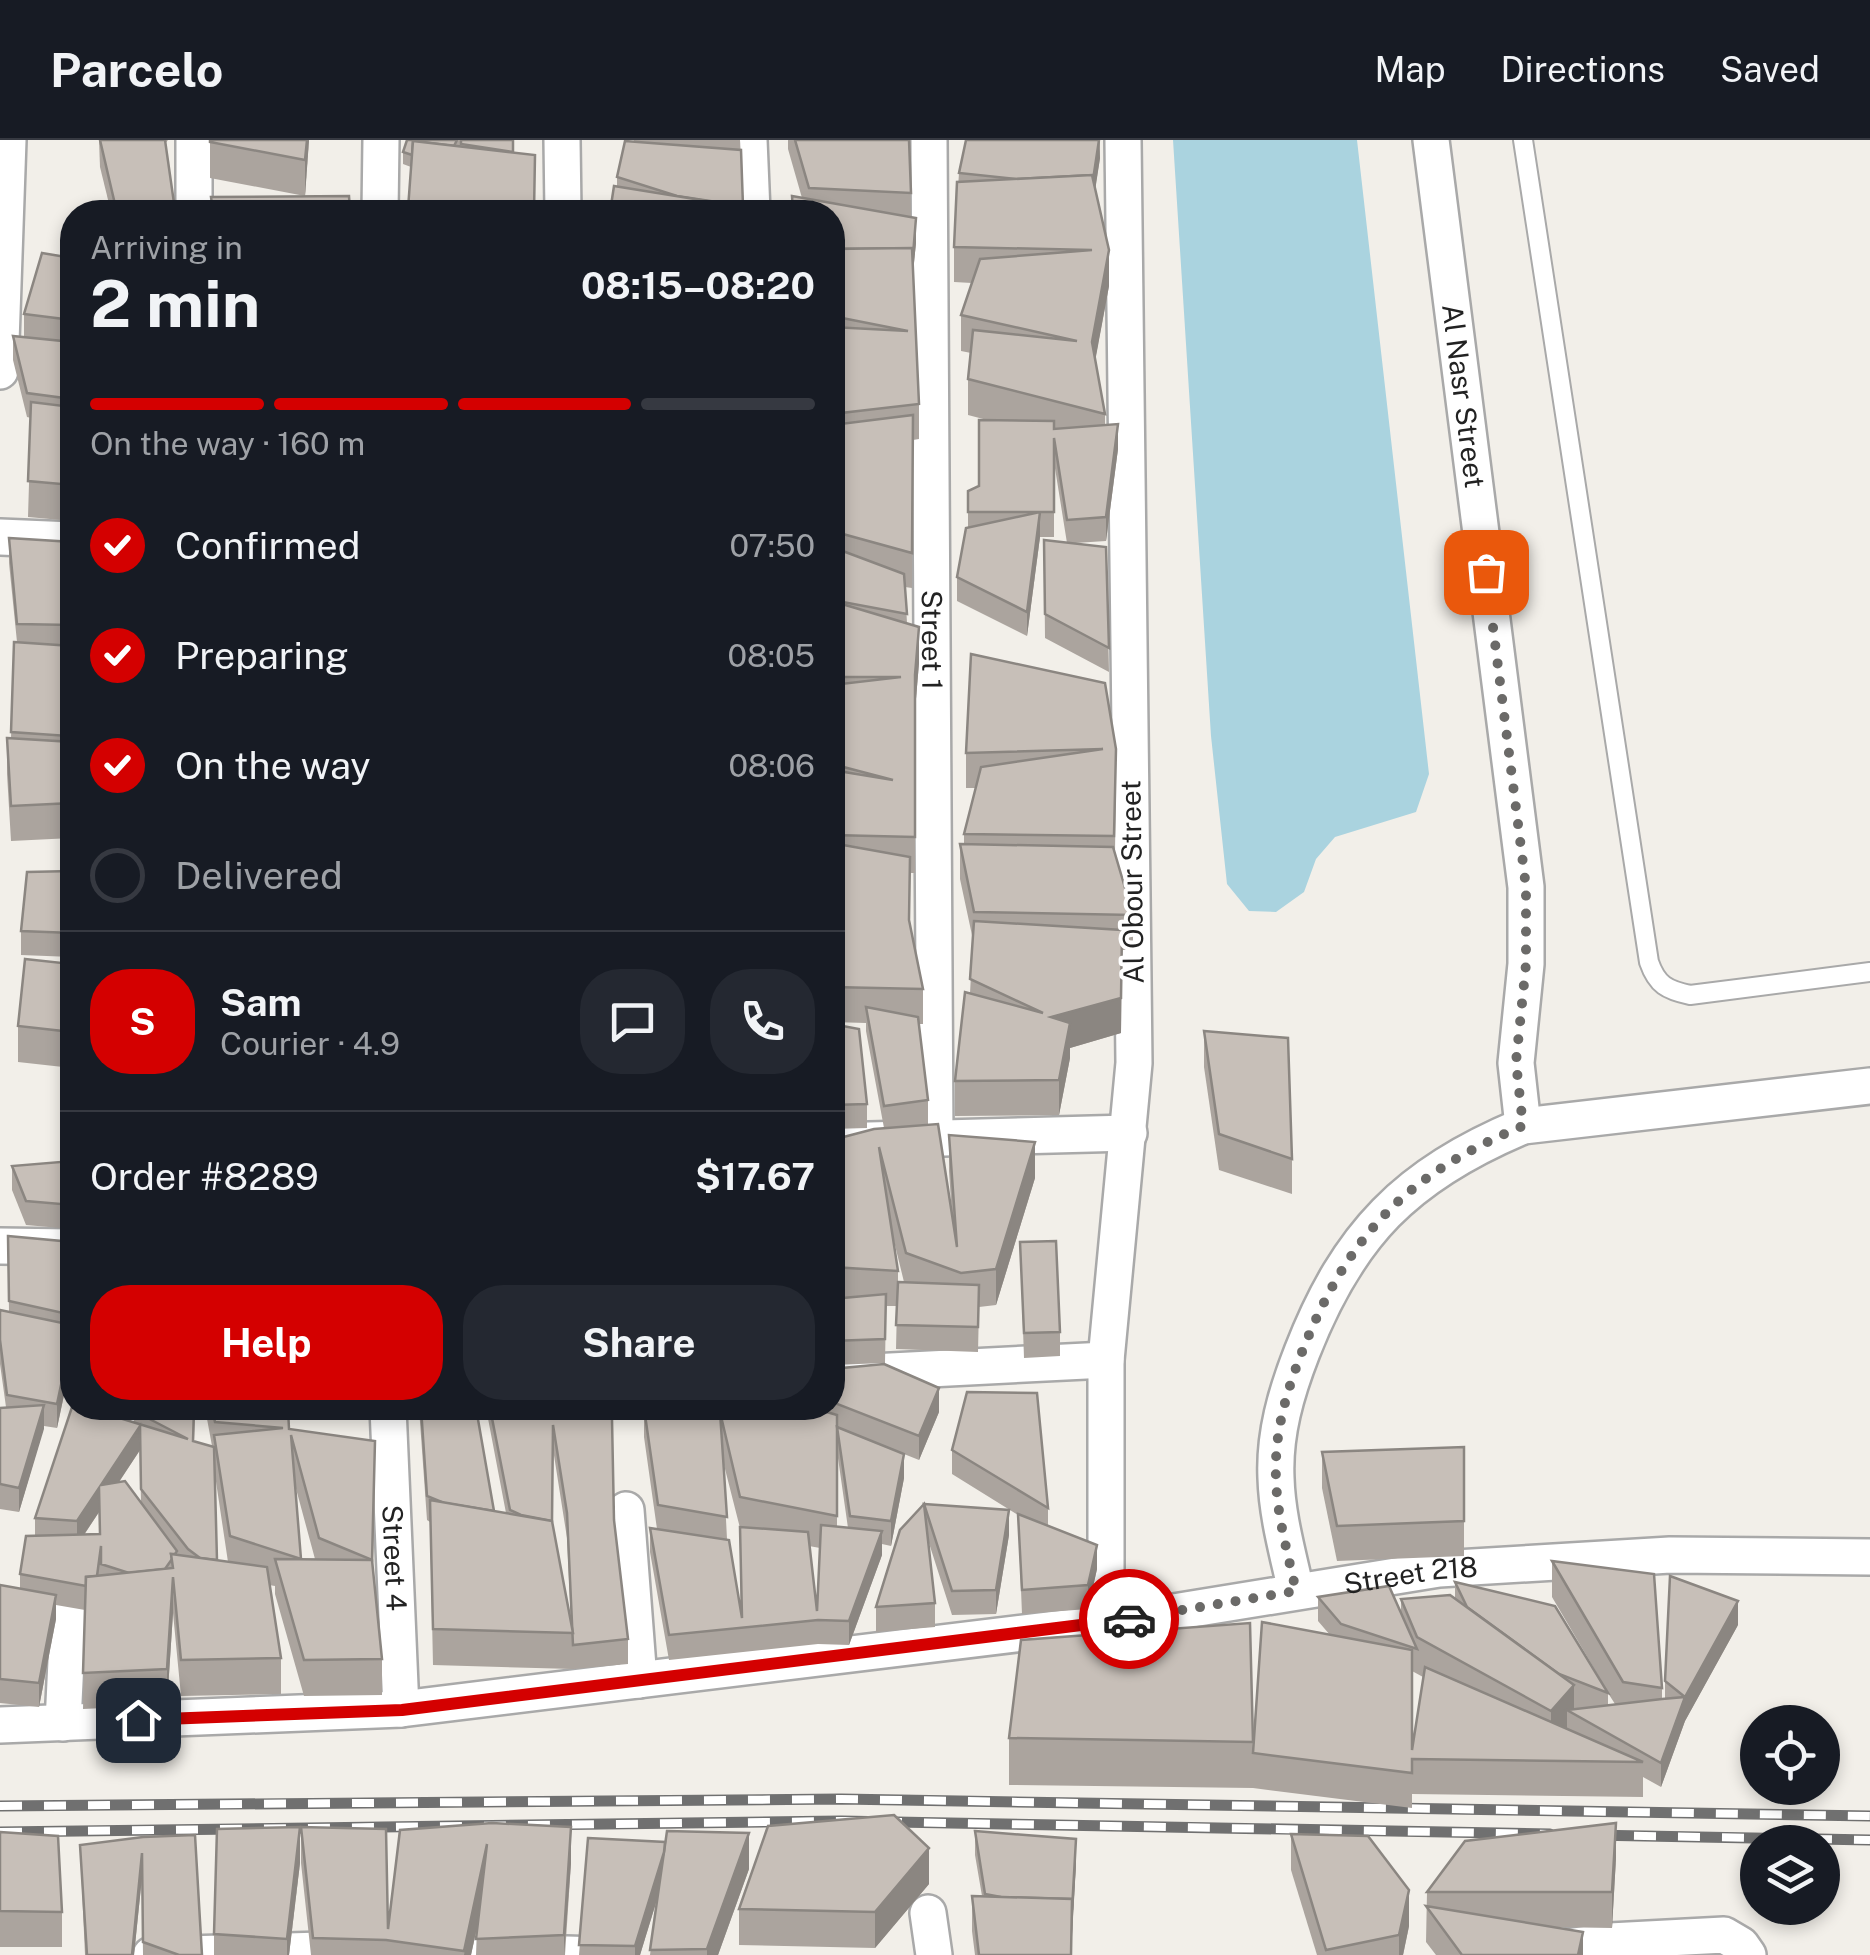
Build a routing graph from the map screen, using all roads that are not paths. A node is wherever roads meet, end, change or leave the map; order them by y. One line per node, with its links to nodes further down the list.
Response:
1 (8, 140): 14 (street)
2 (194, 140): 10 (street)
3 (382, 140): 11 (street)
4 (562, 140): 12 (street)
5 (750, 140): 13 (street)
6 (929, 140): 16 (street, Street 1)
7 (1123, 140): 22 (street, Al Obour Street)
8 (1430, 140): 21 (street, Al Nasr Street)
9 (1523, 140): 19 (lane)
10 (194, 200)
11 (380, 200)
12 (562, 200)
13 (752, 200)
14 (0, 372)
15 (892, 522): 16 (street)
16 (931, 522): 23 (street, Street 1)
17 (0, 537): 18 (street)
18 (60, 540)
19 (1870, 972)
20 (1870, 1086): 21 (street)
21 (1523, 1126): 33 (street)
22 (1128, 1133): 23 (street); 27 (street, Al Obour Street)
23 (935, 1138): 24 (street)
24 (845, 1141)
25 (0, 1246): 26 (street)
26 (60, 1247)
27 (1106, 1360): 28 (street); 34 (street, Al Obour Street)
28 (845, 1373)
29 (118, 1420): 37 (street)
30 (389, 1420): 36 (street, Street 4)
31 (626, 1510): 35 (street)
32 (1870, 1557): 33 (street, Street 218)
33 (1296, 1591): 34 (street, Street 218)
34 (1106, 1624): 35 (street, Street 218)
35 (639, 1680): 36 (street, Street 218)
36 (402, 1710): 37 (street, Street 218)
37 (62, 1723): 38 (street, Street 218)
38 (0, 1725)
39 (928, 1914): 42 (street)
40 (152, 1955): 41 (street)
41 (600, 1955)
42 (934, 1955)
43 (1509, 1955): 44 (street)
44 (1748, 1955)

